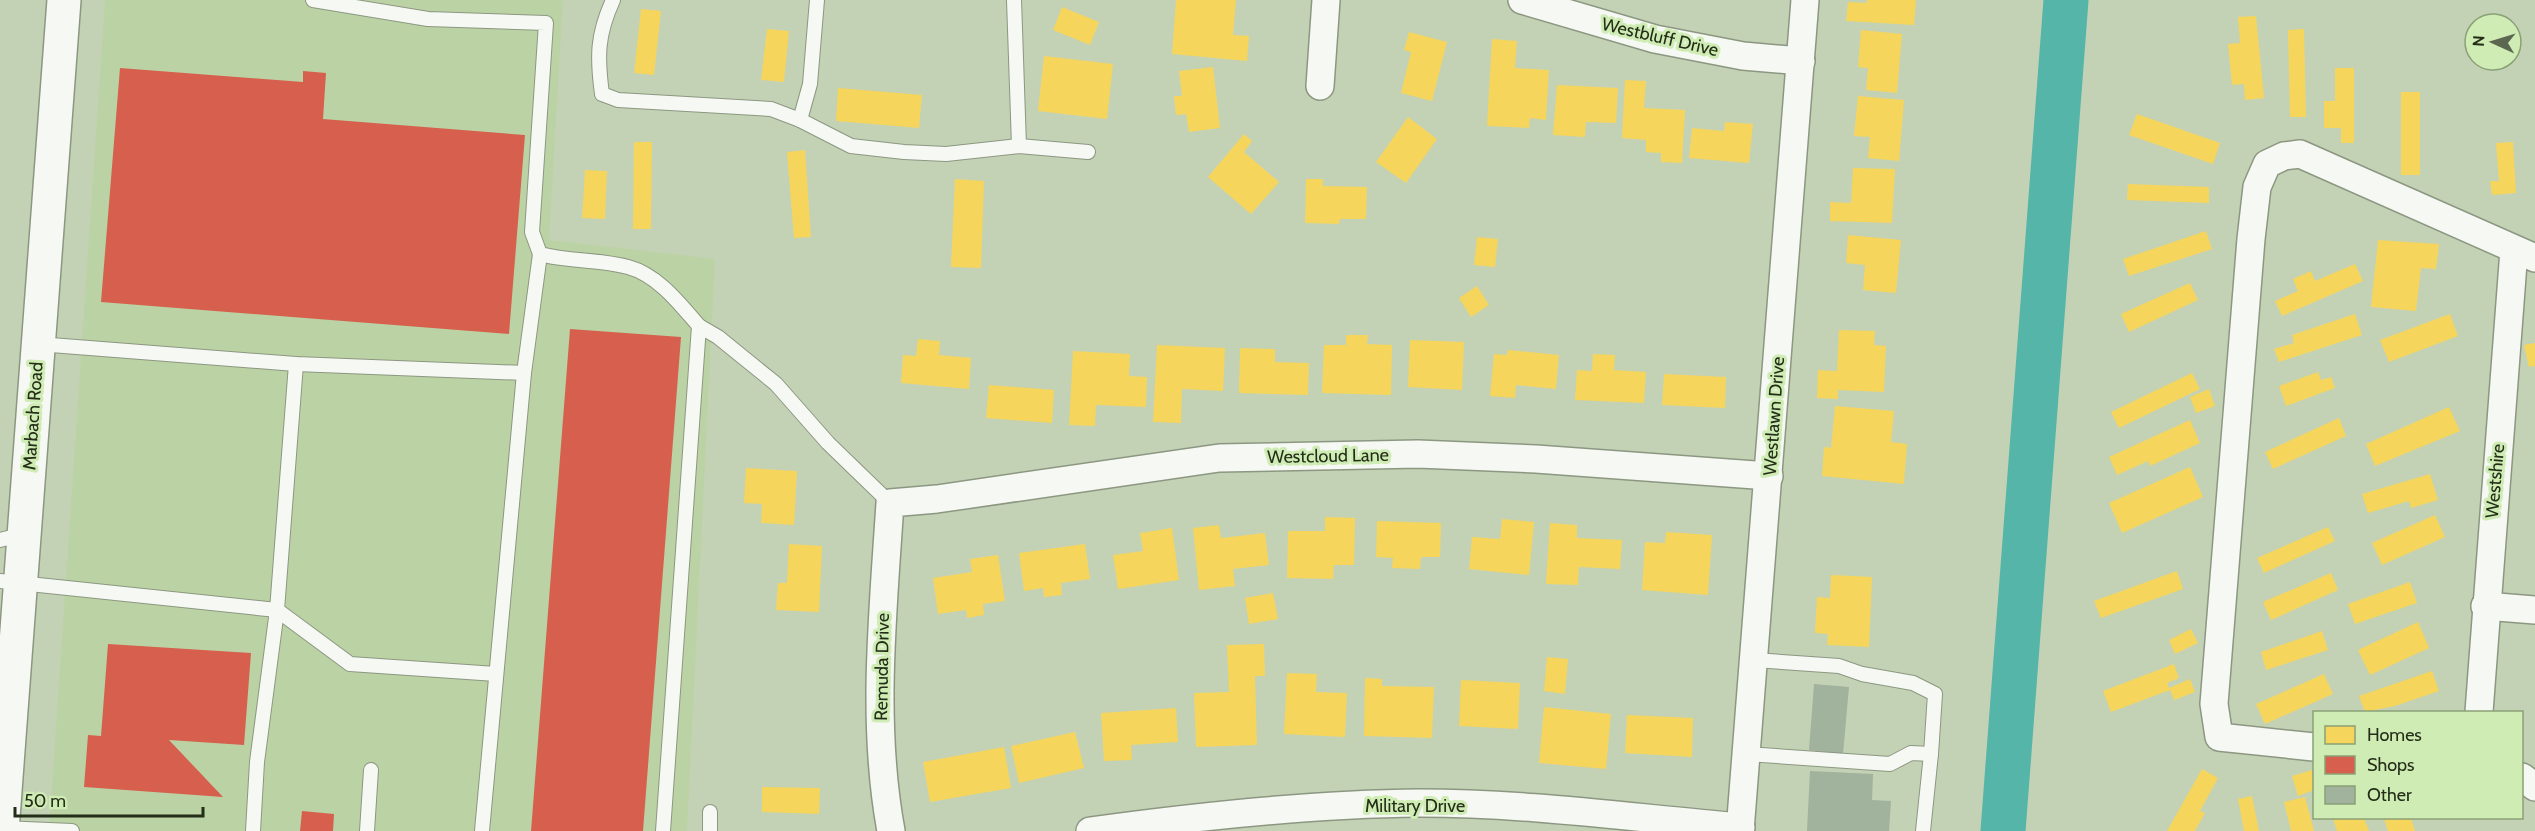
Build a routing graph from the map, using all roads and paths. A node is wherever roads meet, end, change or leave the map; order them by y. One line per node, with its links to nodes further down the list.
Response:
1 (64, 0): 17 (street, Marbach Road)
2 (313, 0): 14 (lane)
3 (614, 0): 11 (lane)
4 (818, 0): 11 (lane)
5 (1014, 0): 12 (lane)
6 (1326, 0): 10 (street)
7 (1522, 0): 9 (street, Westbluff Drive)
8 (1805, 0): 9 (street, Westlawn Drive)
9 (1801, 61): 20 (street, Westlawn Drive)
10 (1320, 86)
11 (800, 120): 12 (lane)
12 (1019, 146): 13 (lane)
13 (1088, 152)
14 (540, 254): 16 (lane); 19 (lane)
15 (2525, 254): 24 (street, Westshire); 30 (street)
16 (699, 326): 21 (lane); 43 (lane)
17 (38, 344): 18 (lane); 22 (street, Marbach Road)
18 (296, 364): 19 (lane); 25 (lane)
19 (524, 373): 28 (lane)
20 (1769, 476): 21 (street, Westcloud Lane); 27 (street, Westlawn Drive)
21 (890, 503): 45 (street, Remuda Drive)
22 (12, 537): 23 (street, Marbach Road)
23 (11, 583): 25 (lane); 37 (street, Marbach Road)
24 (2485, 606): 26 (street); 29 (street, Westshire)
25 (277, 610): 28 (lane); 40 (lane)
26 (2535, 610)
27 (1754, 660): 31 (street, Westlawn Drive); 32 (lane)
28 (496, 674): 42 (lane)
29 (2479, 711)
30 (2313, 747)
31 (1747, 754): 32 (lane); 38 (street, Westlawn Drive)
32 (1931, 754): 47 (lane)
33 (371, 770): 41 (lane)
34 (2523, 778): 35 (street)
35 (2535, 787)
36 (710, 812): 44 (lane)
37 (2, 829): 39 (lane)
38 (1741, 829): 46 (street, Military Drive)
39 (72, 831)
40 (253, 831)
41 (367, 831)
42 (482, 831)
43 (663, 831)
44 (710, 831)
45 (891, 831)
46 (1090, 831)
47 (1923, 831)

